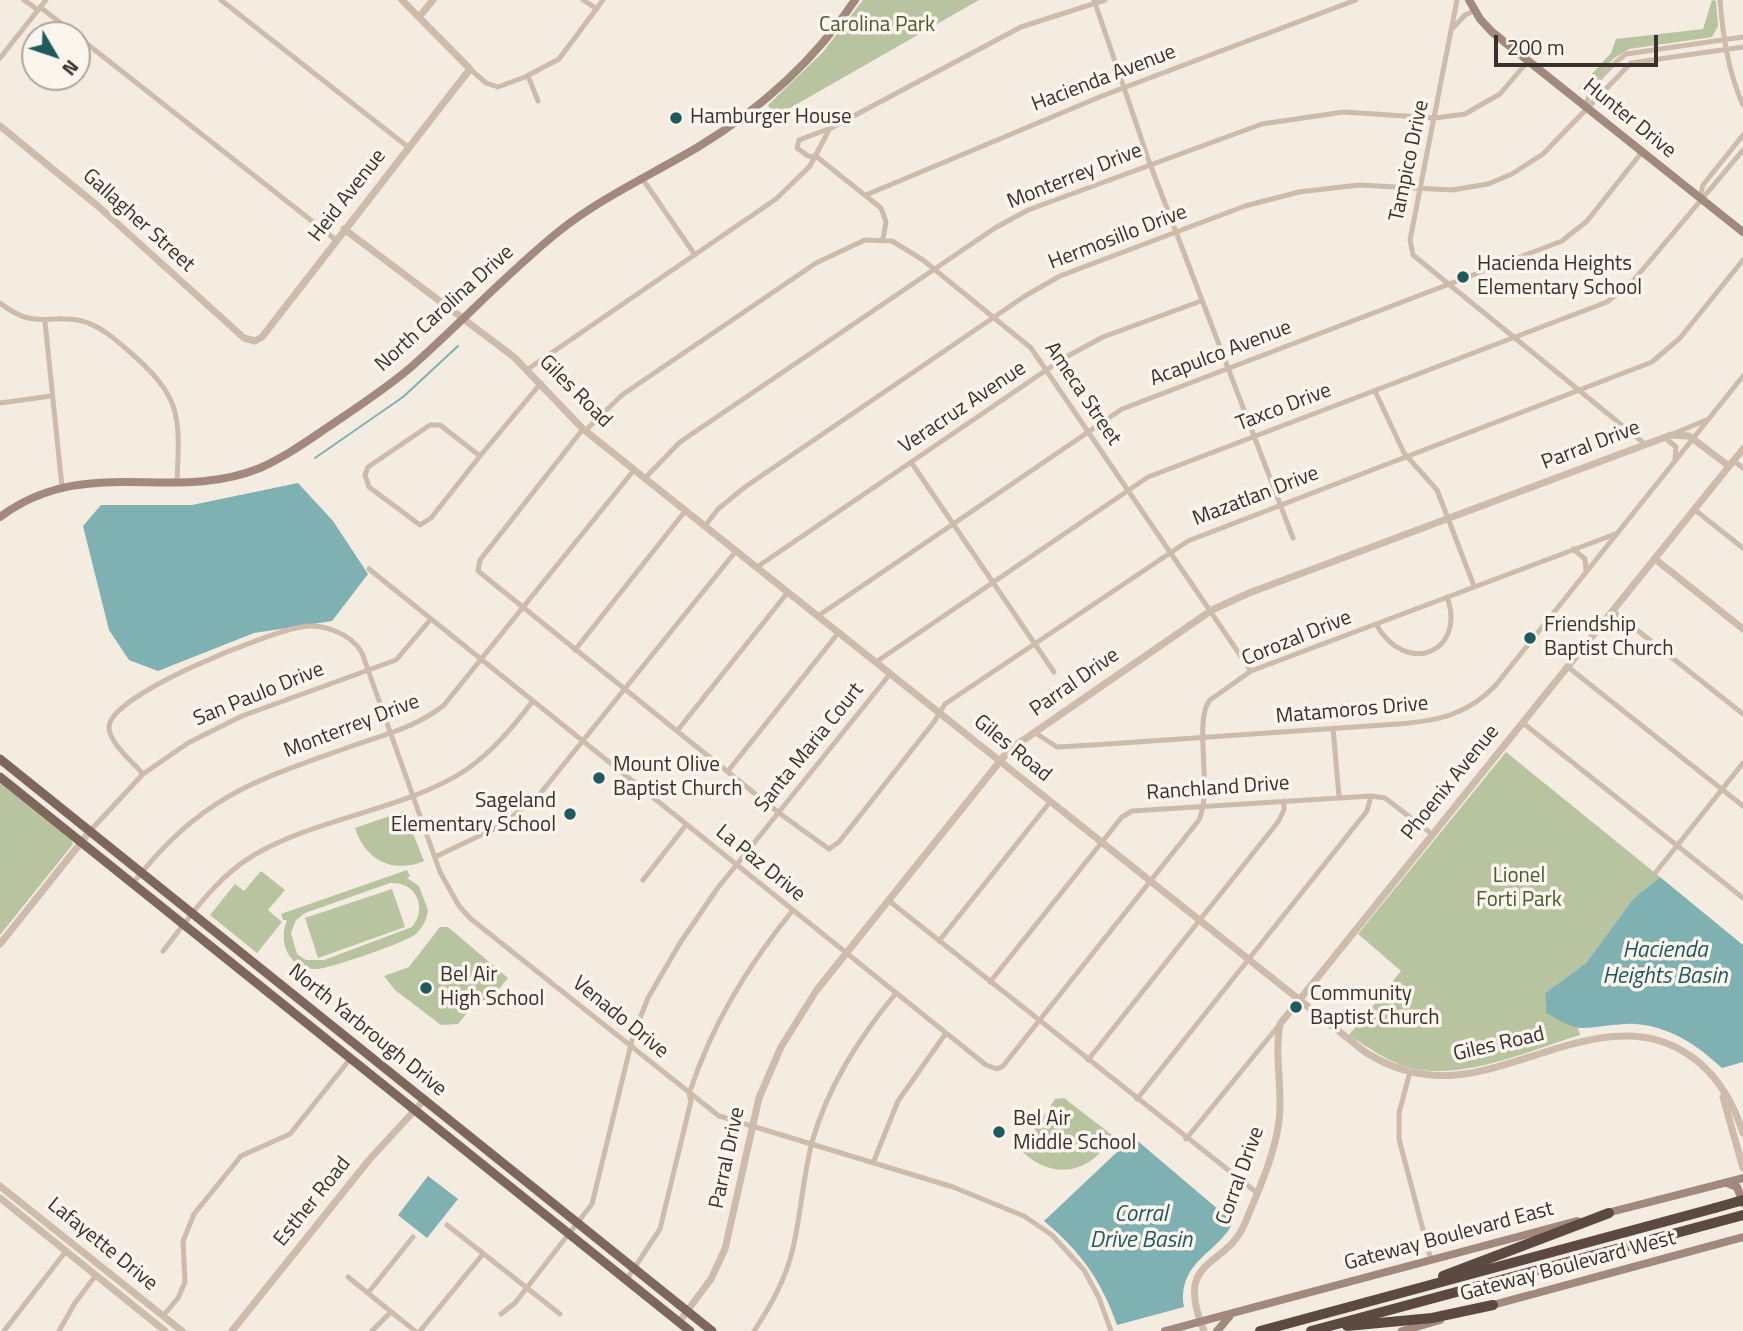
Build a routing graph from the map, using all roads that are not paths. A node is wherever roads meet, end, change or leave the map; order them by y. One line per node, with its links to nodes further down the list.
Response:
1 (24, 0): 15 (street)
2 (46, 0): 15 (street)
3 (221, 0): 38 (street)
4 (402, 0): 18 (street)
5 (433, 0): 18 (street)
6 (583, 0): 16 (street)
7 (603, 0): 16 (street)
8 (855, 0): 43 (main road, North Carolina Drive)
9 (1105, 0): 14 (street)
10 (1356, 0): 30 (street, Hacienda Avenue)
11 (1457, 0): 20 (street, Tampico Drive)
12 (1469, 0): 17 (main road, Hunter Drive)
13 (1720, 0): 22 (street)
14 (1094, 2): 30 (street); 36 (street)
15 (39, 9): 19 (street); 26 (street)
16 (597, 9): 29 (street)
17 (1474, 11): 20 (street); 27 (main road, Hunter Drive)
18 (419, 17): 28 (street)
19 (56, 21)
20 (1454, 27): 34 (street, Tampico Drive)
21 (1743, 37): 22 (street)
22 (1723, 40): 25 (street); 33 (street)
23 (91, 47): 51 (street)
24 (1743, 47): 25 (street)
25 (1726, 50): 32 (street); 33 (street)
26 (0, 58)
27 (1528, 61): 33 (main road, Hunter Drive); 34 (street, Monterrey Drive)
28 (470, 69): 29 (street); 38 (street, Heid Avenue)
29 (528, 76): 31 (street)
30 (1124, 89): 42 (street); 45 (street, Hacienda Avenue)
31 (538, 101)
32 (1743, 105)
33 (1586, 106): 40 (main road, Hunter Drive); 44 (street, Hermosillo Drive)
34 (1435, 118): 42 (street, Monterrey Drive); 44 (street, Tampico Drive)
35 (0, 126): 62 (street, Gallagher Street)
36 (831, 128): 41 (street); 41 (street)
37 (1743, 135): 46 (street)
38 (408, 147): 47 (street, Heid Avenue)
39 (1743, 150): 46 (street)
40 (1642, 152): 46 (main road, Hunter Drive); 55 (street, Acapulco Avenue)
41 (817, 157): 45 (street); 52 (street)
42 (1150, 164): 49 (street); 54 (street, Monterrey Drive)
43 (642, 178): 52 (street); 58 (main road, North Carolina Drive)
44 (1420, 190): 49 (street, Hermosillo Drive); 55 (street, Tampico Drive)
45 (866, 195): 50 (street)
46 (1700, 197): 48 (main road, Hunter Drive); 61 (street, Taxco Drive)
47 (344, 229): 51 (street, Heid Avenue); 58 (street, Giles Road)
48 (1743, 232)
49 (1175, 233): 56 (street); 59 (street, Hermosillo Drive)
50 (883, 239): 54 (street, Ameca Street); 73 (street)
51 (336, 240): 62 (street, Heid Avenue)
52 (695, 256): 63 (street)
53 (1743, 260): 69 (street, Mazatlan Drive)
54 (935, 270): 59 (street, Ameca Street); 87 (street, Monterrey Drive)
55 (1445, 284): 61 (street, Tampico Drive); 64 (street, Acapulco Avenue)
56 (1201, 301): 64 (street); 65 (street, Veracruz Avenue)
57 (0, 303): 60 (street)
58 (463, 318): 63 (street, Giles Road); 88 (main road, North Carolina Drive)
59 (995, 318): 65 (street, Ameca Street); 97 (street, Hermosillo Drive)
60 (45, 322): 70 (street); 88 (street)
61 (1514, 339): 68 (street, Taxco Drive); 69 (street, Tampico Drive)
62 (252, 341)
63 (528, 369): 67 (street, Giles Road)
64 (1228, 369): 74 (street, Acapulco Avenue); 76 (street)
65 (1046, 370): 74 (street, Ameca Street); 82 (street, Veracruz Avenue)
66 (1743, 376): 72 (street, Matamoros Drive)
67 (541, 383): 73 (street, Giles Road); 80 (street)
68 (1375, 391): 76 (street, Taxco Drive); 81 (street)
69 (1579, 391): 78 (street, Tampico Drive); 81 (street, Mazatlan Drive)
70 (51, 397): 71 (street); 89 (street)
71 (0, 403)
72 (1709, 419): 75 (street, Parral Drive); 77 (street, Matamoros Drive)
73 (584, 430): 86 (street, Giles Road); 114 (street)
74 (1087, 430): 90 (street, Ameca Street); 96 (street, Acapulco Avenue)
75 (1667, 436): 77 (street, Parral Drive); 78 (street, Parral Drive); 83 (street, Parral Drive)
76 (1254, 437): 90 (street, Taxco Drive); 91 (street)
77 (1692, 438): 83 (street, Matamoros Drive); 84 (street)
78 (1644, 444): 95 (street, Parral Drive)
79 (1743, 449): 84 (street, Phoenix Avenue)
80 (480, 456): 80 (street)
81 (1406, 457): 91 (street, Mazatlan Drive); 95 (street)
82 (911, 462): 96 (street); 107 (street, Veracruz Avenue)
83 (1675, 462): 98 (street, Matamoros Drive)
84 (1731, 463): 85 (street); 93 (street, Phoenix Avenue)
85 (1743, 468)
86 (634, 470): 87 (street, Giles Road); 114 (street, Monterrey Drive)
87 (645, 478): 92 (street, Giles Road)
88 (177, 481): 89 (main road, North Carolina Drive)
89 (62, 487): 94 (main road, North Carolina Drive)
90 (1129, 490): 104 (street, Ameca Street); 110 (street, Taxco Drive)
91 (1278, 504): 99 (street); 104 (street, Mazatlan Drive)
92 (685, 510): 97 (street, Giles Road); 123 (street)
93 (1695, 510): 101 (street); 106 (street, Phoenix Avenue)
94 (0, 517)
95 (1448, 518): 111 (street); 115 (street, Parral Drive)
96 (952, 522): 110 (street); 117 (street, Acapulco Avenue)
97 (705, 526): 103 (street, Giles Road)
98 (1618, 533): 100 (street, Corozal Drive); 105 (street, Matamoros Drive)
99 (1293, 538)
100 (1583, 545): 102 (street, Corozal Drive); 105 (street)
101 (1743, 548)
102 (1573, 549): 109 (street); 111 (street, Corozal Drive)
103 (736, 551): 107 (street, Giles Road); 131 (street)
104 (1169, 551): 115 (street, Ameca Street); 122 (street, Mazatlan Drive)
105 (1603, 551): 109 (street, Matamoros Drive)
106 (1655, 559): 116 (street, Phoenix Avenue); 120 (street)
107 (757, 567): 112 (street, Giles Road)
108 (369, 569): 118 (street, La Paz Drive)
109 (1586, 573): 136 (street, Matamoros Drive)
110 (992, 583): 122 (street); 125 (street, Taxco Drive)
111 (1474, 586): 113 (street, Corozal Drive)
112 (788, 592): 117 (street, Giles Road); 137 (street)
113 (1447, 597): 119 (street, Corozal Drive); 119 (street)
114 (523, 608): 123 (street); 124 (street, Monterrey Drive)
115 (1212, 610): 129 (street, Ameca Street); 139 (street, Parral Drive)
116 (1613, 611): 126 (street, Phoenix Avenue); 134 (street)
117 (818, 616): 121 (street, Giles Road)
118 (431, 619): 124 (street, La Paz Drive); 127 (street, San Paulo Drive)
119 (1376, 624): 129 (street, Corozal Drive)
120 (1743, 629)
121 (839, 632): 125 (street, Giles Road); 145 (street)
122 (1034, 643): 128 (street); 133 (street, Mazatlan Drive)
123 (575, 650): 131 (street)
124 (482, 660): 132 (street, La Paz Drive); 138 (street, Monterrey Drive)
125 (876, 662): 130 (street, Giles Road)
126 (1568, 667): 135 (street, Phoenix Avenue); 149 (street)
127 (369, 671): 138 (street, Venado Drive); 146 (street, San Paulo Drive); 146 (street, Venado Drive)
128 (1054, 671)
129 (1251, 671): 140 (street, Corozal Drive)
130 (890, 674): 133 (street, Giles Road); 158 (street, Santa Maria Court)
131 (625, 690): 137 (street); 141 (street)
132 (533, 701): 141 (street, La Paz Drive); 150 (street)
133 (939, 713): 143 (street, Giles Road); 158 (street, Mazatlan Drive)
134 (1743, 714)
135 (1523, 723): 161 (street, Phoenix Avenue); 164 (street)
136 (1334, 728): 140 (street, Matamoros Drive); 152 (street)
137 (677, 731): 145 (street)
138 (390, 732): 150 (street, Venado Drive); 167 (street, Monterrey Drive)
139 (1034, 732): 140 (street, Matamoros Drive); 143 (street, Parral Drive)
140 (1203, 739): 157 (street, Corozal Drive)
141 (584, 742): 159 (street, La Paz Drive); 165 (street)
142 (0, 759): 148 (main road, North Yarbrough Drive)
143 (999, 761): 155 (street, Giles Road); 173 (street, Parral Drive)
144 (1743, 763): 149 (street)
145 (728, 771): 158 (street)
146 (143, 774): 160 (street, San Paulo Drive)
147 (0, 777): 153 (main road, North Yarbrough Drive)
148 (36, 787): 153 (main road); 160 (main road, North Yarbrough Drive)
149 (1722, 790): 156 (street); 164 (street)
150 (412, 794): 165 (street, Venado Drive); 175 (street)
151 (1371, 796): 152 (street, Ranchland Drive); 161 (street, Ranchland Drive); 182 (street)
152 (1339, 797): 154 (street, Ranchland Drive)
153 (27, 799): 163 (main road, North Yarbrough Drive)
154 (1284, 801): 157 (street, Ranchland Drive); 176 (street)
155 (1050, 802): 162 (street, Giles Road); 178 (street)
156 (1743, 806)
157 (1205, 807): 162 (street, Ranchland Drive); 170 (street)
158 (779, 813): 166 (street, Santa Maria Court)
159 (686, 825): 166 (street, La Paz Drive); 169 (street)
160 (91, 830): 163 (street, San Paulo Drive); 167 (main road, North Yarbrough Drive)
161 (1432, 834): 185 (street, Phoenix Avenue)
162 (1101, 842): 170 (street, Giles Road); 183 (street, Ranchland Drive)
163 (81, 843): 171 (main road, North Yarbrough Drive); 179 (street, San Paulo Drive)
164 (1678, 845): 168 (street); 172 (street)
165 (435, 857): 189 (street, Venado Drive)
166 (737, 865): 174 (street, La Paz Drive); 189 (street, Santa Maria Court)
167 (142, 872): 171 (street, Monterrey Drive); 175 (main road, North Yarbrough Drive)
168 (1656, 872)
169 (643, 880)
170 (1151, 881): 176 (street, Giles Road); 186 (street)
171 (133, 883): 177 (main road, North Yarbrough Drive)
172 (1743, 898)
173 (888, 900): 178 (street); 181 (street, Parral Drive)
174 (793, 910): 181 (street, La Paz Drive); 193 (street)
175 (192, 914): 177 (street); 194 (main road, North Yarbrough Drive)
176 (1199, 921): 182 (street, Giles Road); 191 (street)
177 (184, 925): 180 (street); 190 (main road, North Yarbrough Drive)
178 (939, 941): 183 (street)
179 (0, 944)
180 (163, 951)
181 (845, 952): 184 (street, La Paz Drive); 198 (street, Parral Drive)
182 (1248, 959): 185 (street, Giles Road); 195 (street)
183 (990, 982): 186 (street)
184 (896, 993): 188 (street, La Paz Drive); 201 (street)
185 (1298, 1000): 187 (street, Phoenix Avenue); 192 (street, Giles Road)
186 (1039, 1021): 188 (street, La Paz Drive); 191 (street)
187 (1280, 1024): 200 (street, Phoenix Avenue); 210 (street, Corral Drive)
188 (946, 1033): 203 (street)
189 (631, 1048): 193 (street, Venado Drive); 215 (street, Santa Maria Court)
190 (350, 1059): 196 (main road, North Yarbrough Drive); 236 (street)
191 (1088, 1060): 195 (street)
192 (1410, 1072): 197 (street, Giles Road); 222 (street)
193 (689, 1094): 198 (street, Venado Drive); 223 (street)
194 (425, 1099): 196 (street, Esther Road); 205 (main road, North Yarbrough Drive)
195 (1137, 1099): 200 (street)
196 (415, 1111): 209 (main road, North Yarbrough Drive); 245 (street, Esther Road)
197 (1734, 1118): 199 (street, Giles Road); 202 (street, Giles Road)
198 (750, 1126): 201 (street, Venado Drive); 231 (street, Parral Drive)
199 (1743, 1132)
200 (1186, 1139): 210 (street)
201 (811, 1145): 203 (street, Venado Drive); 250 (street)
202 (1741, 1147): 204 (street, Giles Road)
203 (873, 1163): 251 (street, Venado Drive)
204 (1743, 1168)
205 (519, 1177): 209 (main road); 215 (main road, North Yarbrough Drive)
206 (1743, 1178): 207 (main road, Gateway Boulevard East)
207 (1726, 1182): 212 (main road); 213 (main road, Gateway Boulevard East)
208 (1, 1187): 236 (street, Lafayette Drive)
209 (510, 1187): 217 (main road, North Yarbrough Drive)
210 (1256, 1192): 237 (street, Corral Drive)
211 (0, 1198): 220 (street, Lafayette Drive)
212 (1743, 1202): 229 (highway, bridge)
213 (1609, 1213): 222 (main road, Gateway Boulevard East); 229 (highway)
214 (1743, 1215): 240 (highway)
215 (579, 1223): 217 (street, Santa Maria Court); 223 (main road, North Yarbrough Drive)
216 (447, 1225): 221 (street)
217 (570, 1234): 226 (main road, North Yarbrough Drive); 227 (street, Santa Maria Court)
218 (413, 1237): 228 (street)
219 (1742, 1239): 230 (main road, Gateway Boulevard West)
220 (66, 1251): 224 (street, Lafayette Drive); 241 (street)
221 (483, 1254): 227 (street); 247 (street)
222 (1432, 1260): 233 (main road, Gateway Boulevard East)
223 (635, 1268): 226 (street); 231 (main road, North Yarbrough Drive)
224 (96, 1275): 239 (street, Lafayette Drive); 242 (street)
225 (348, 1277): 228 (street)
226 (627, 1279): 238 (main road, North Yarbrough Drive)
227 (527, 1289): 234 (street, Santa Maria Court); 235 (street)
228 (368, 1293): 232 (street)
229 (1393, 1294): 255 (highway)
230 (1493, 1305): 240 (highway); 256 (main road, Gateway Boulevard West)
231 (687, 1311): 238 (street, Parral Drive); 249 (main road, North Yarbrough Drive)
232 (391, 1312): 246 (street); 247 (street)
233 (1234, 1313): 237 (main road, Gateway Boulevard East); 254 (main road)
234 (501, 1314)
235 (559, 1314)
236 (163, 1316): 239 (street); 244 (street, Lafayette Drive)
237 (1200, 1321): 252 (main road, Gateway Boulevard East); 253 (street, Corral Drive)
238 (679, 1322): 248 (main road, North Yarbrough Drive)
239 (154, 1328): 243 (street, Lafayette Drive)
240 (1314, 1330)
241 (4, 1331)
242 (59, 1331)
243 (165, 1331)
244 (182, 1331)
245 (232, 1331)
246 (372, 1331)
247 (418, 1331)
248 (690, 1331)
249 (712, 1331)
250 (754, 1331)
251 (1111, 1331)
252 (1171, 1331)
253 (1203, 1331)
254 (1217, 1331)
255 (1259, 1331)
256 (1402, 1331)

